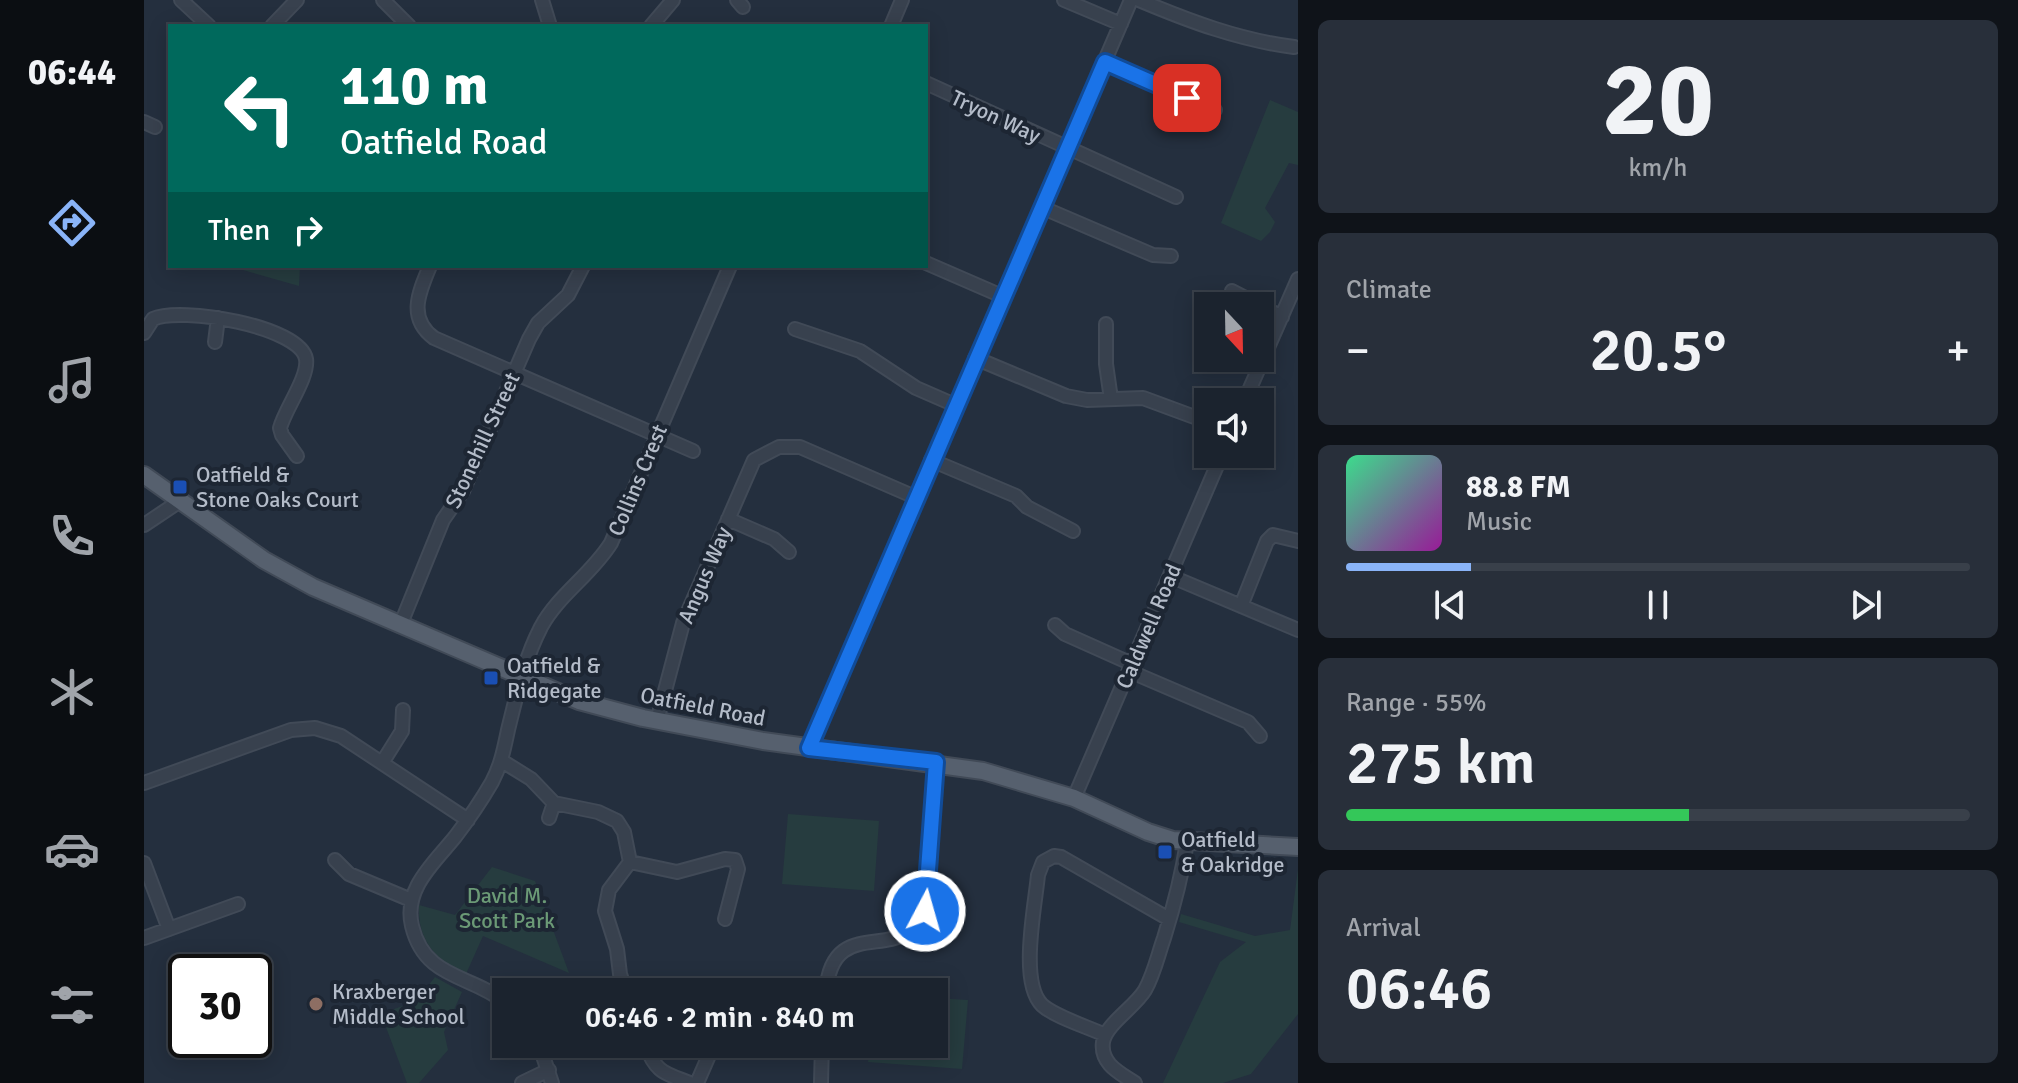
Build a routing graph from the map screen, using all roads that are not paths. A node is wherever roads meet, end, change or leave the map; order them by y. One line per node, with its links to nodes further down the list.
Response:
1 (181, 0): 10 (street)
2 (297, 0): 11 (street)
3 (383, 0): 12 (street)
4 (542, 0): 13 (street)
5 (673, 0): 14 (street)
6 (902, 0): 15 (street)
7 (1064, 0): 16 (street)
8 (1131, 0): 16 (street)
9 (1139, 0): 17 (street)
10 (207, 24)
11 (274, 24)
12 (407, 24)
13 (549, 24)
14 (653, 24)
15 (892, 24)
16 (1121, 24): 18 (street)
17 (1294, 47)
18 (1105, 62): 20 (street); 21 (street)
19 (928, 84): 21 (street, Tryon Way)
20 (1215, 110)
21 (1066, 149): 22 (street, Tryon Way); 23 (street)
22 (1176, 197)
23 (1041, 207): 24 (street); 31 (street)
24 (1171, 256)
25 (928, 264): 31 (street)
26 (429, 268): 39 (street)
27 (582, 268): 39 (street, Stonehill Street)
28 (729, 268): 44 (street, Collins Crest)
29 (1296, 286): 32 (street)
30 (1232, 291): 32 (street)
31 (1002, 296): 38 (street)
32 (1282, 317): 40 (street)
33 (218, 318): 36 (street); 37 (street); 46 (street)
34 (1106, 324): 41 (street)
35 (795, 329): 42 (street)
36 (144, 333)
37 (215, 342)
38 (975, 358): 41 (street); 42 (street)
39 (514, 373): 44 (street); 60 (street, Stonehill Street)
40 (1250, 388)
41 (1111, 399): 43 (street)
42 (955, 405): 47 (street)
43 (1194, 416)
44 (657, 435): 45 (street); 63 (street, Collins Crest)
45 (693, 451)
46 (297, 456)
47 (931, 460): 50 (street); 54 (street)
48 (1216, 468): 57 (street, Caldwell Road)
49 (144, 475): 51 (main road, Oatfield Road)
50 (915, 497): 52 (street, Angus Way); 67 (street)
51 (180, 501): 53 (street); 60 (main road, Oatfield Road)
52 (728, 519): 56 (street); 65 (street, Angus Way)
53 (144, 525)
54 (1073, 531)
55 (1298, 541): 58 (street)
56 (789, 552)
57 (1170, 576): 58 (street); 62 (street, Caldwell Road)
58 (1241, 606): 61 (street)
59 (1055, 625): 62 (street)
60 (400, 626): 63 (main road, Oatfield Road)
61 (1298, 630)
62 (1131, 668): 66 (street); 72 (street, Caldwell Road)
63 (521, 678): 65 (main road, Oatfield Road); 68 (street, Collins Crest)
64 (403, 710): 70 (street)
65 (657, 721): 67 (main road, Oatfield Road)
66 (1260, 736)
67 (809, 748): 69 (main road, Oatfield Road)
68 (502, 761): 73 (street); 75 (street, Collins Crest)
69 (936, 762): 72 (main road, Oatfield Road); 88 (street)
70 (382, 763): 71 (street); 75 (street)
71 (144, 783)
72 (1074, 798): 76 (main road, Oatfield Road)
73 (554, 803): 74 (street); 79 (street)
74 (549, 818)
75 (468, 820): 81 (street, Collins Crest)
76 (1187, 842): 77 (main road, Oatfield Road); 84 (street)
77 (1298, 847)
78 (335, 860): 81 (street)
79 (630, 862): 83 (street); 87 (street)
80 (144, 863): 85 (street)
81 (411, 900): 89 (street)
82 (238, 904): 85 (street)
83 (725, 919)
84 (1169, 919): 90 (street); 90 (street)
85 (169, 929): 86 (street)
86 (144, 938)
87 (621, 978)
88 (829, 978)
89 (492, 993)
90 (1105, 1035): 100 (street)
91 (544, 1058): 95 (street)
92 (651, 1058): 97 (street)
93 (708, 1058): 98 (street)
94 (822, 1058): 99 (street)
95 (551, 1077): 96 (street)
96 (522, 1083)
97 (690, 1083)
98 (697, 1083)
99 (821, 1083)
100 (1135, 1083)

